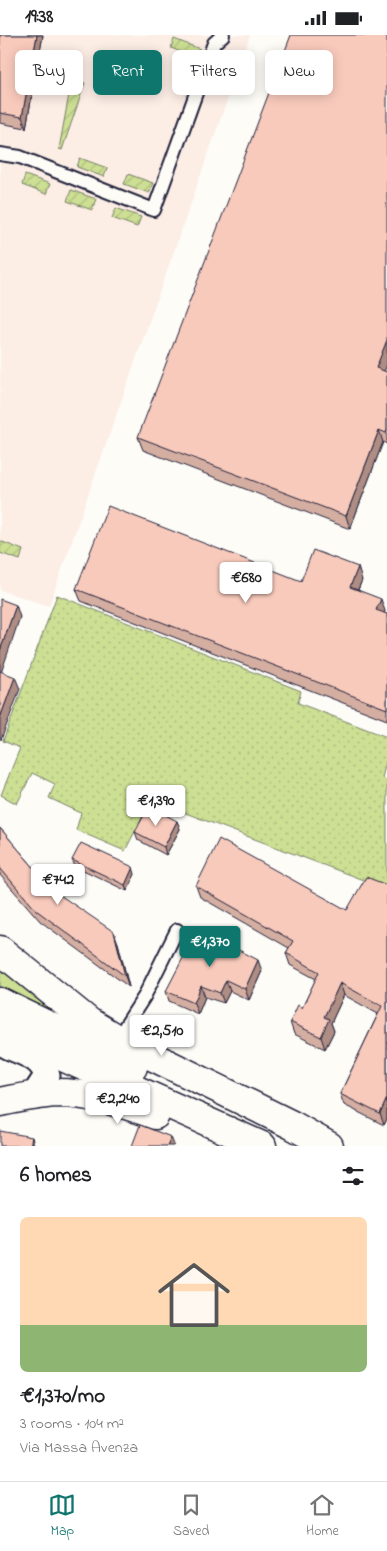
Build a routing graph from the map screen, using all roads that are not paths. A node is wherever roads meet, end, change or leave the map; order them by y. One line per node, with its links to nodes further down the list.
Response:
1 (223, 35): 2 (lane)
2 (0, 153)
3 (177, 930): 7 (lane)
4 (0, 950): 7 (main road)
5 (0, 1003): 12 (main road)
6 (0, 1029): 11 (main road)
7 (117, 1039): 13 (main road)
8 (0, 1043): 9 (street)
9 (11, 1102): 10 (main road)
10 (233, 1146)
11 (262, 1146)
12 (310, 1146)
13 (329, 1146)

